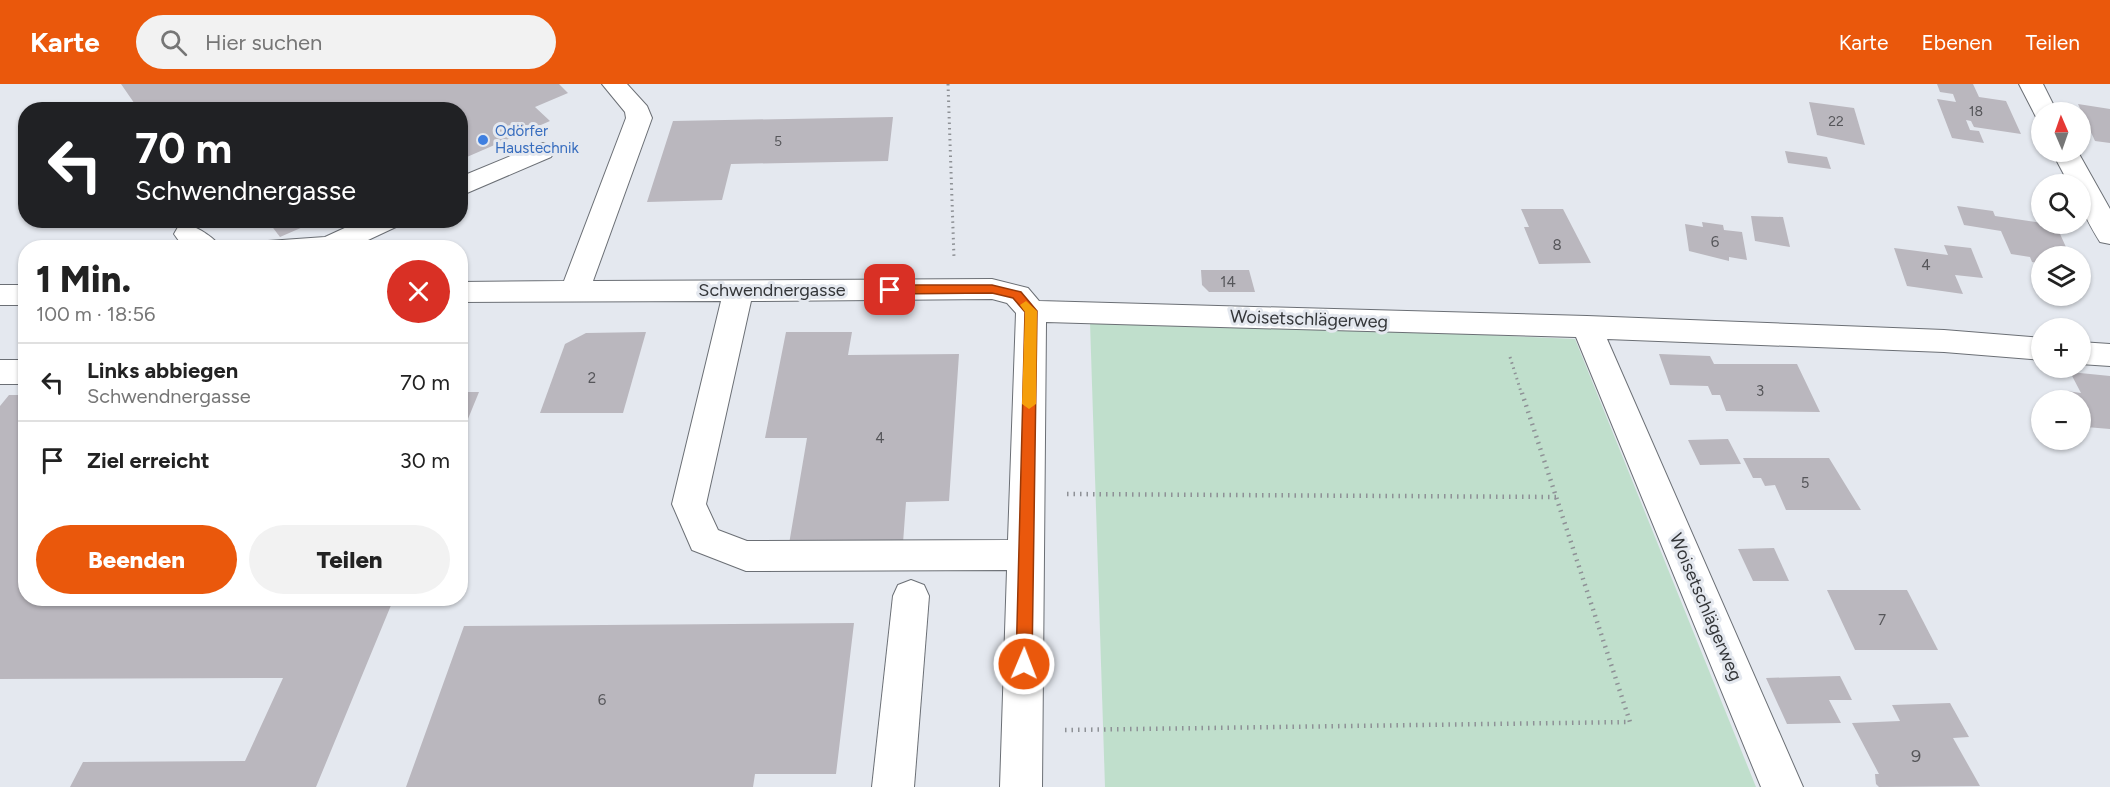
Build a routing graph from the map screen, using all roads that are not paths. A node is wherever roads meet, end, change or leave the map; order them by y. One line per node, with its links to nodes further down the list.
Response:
1 (614, 84): 10 (street)
2 (2031, 84): 3 (street)
3 (2040, 102)
4 (542, 151): 6 (street)
5 (2071, 162): 8 (street)
6 (468, 184)
7 (370, 228): 9 (street)
8 (2110, 235)
9 (343, 240)
10 (575, 291): 11 (street, Schwendnergasse); 12 (street, Schwendnergasse)
11 (738, 291): 15 (street, Schwendnergasse); 22 (street)
12 (468, 292)
13 (0, 295): 14 (street)
14 (18, 295)
15 (1031, 311): 16 (street, Woisetschlägerweg); 22 (street)
16 (1587, 327): 17 (street, Woisetschlägerweg); 26 (street, Woisetschlägerweg)
17 (2031, 349)
18 (2091, 354): 19 (street)
19 (2110, 355)
20 (0, 372): 21 (street)
21 (18, 372)
22 (1026, 555): 25 (street)
23 (911, 596): 24 (street)
24 (892, 787)
25 (1021, 787)
26 (1782, 787)

